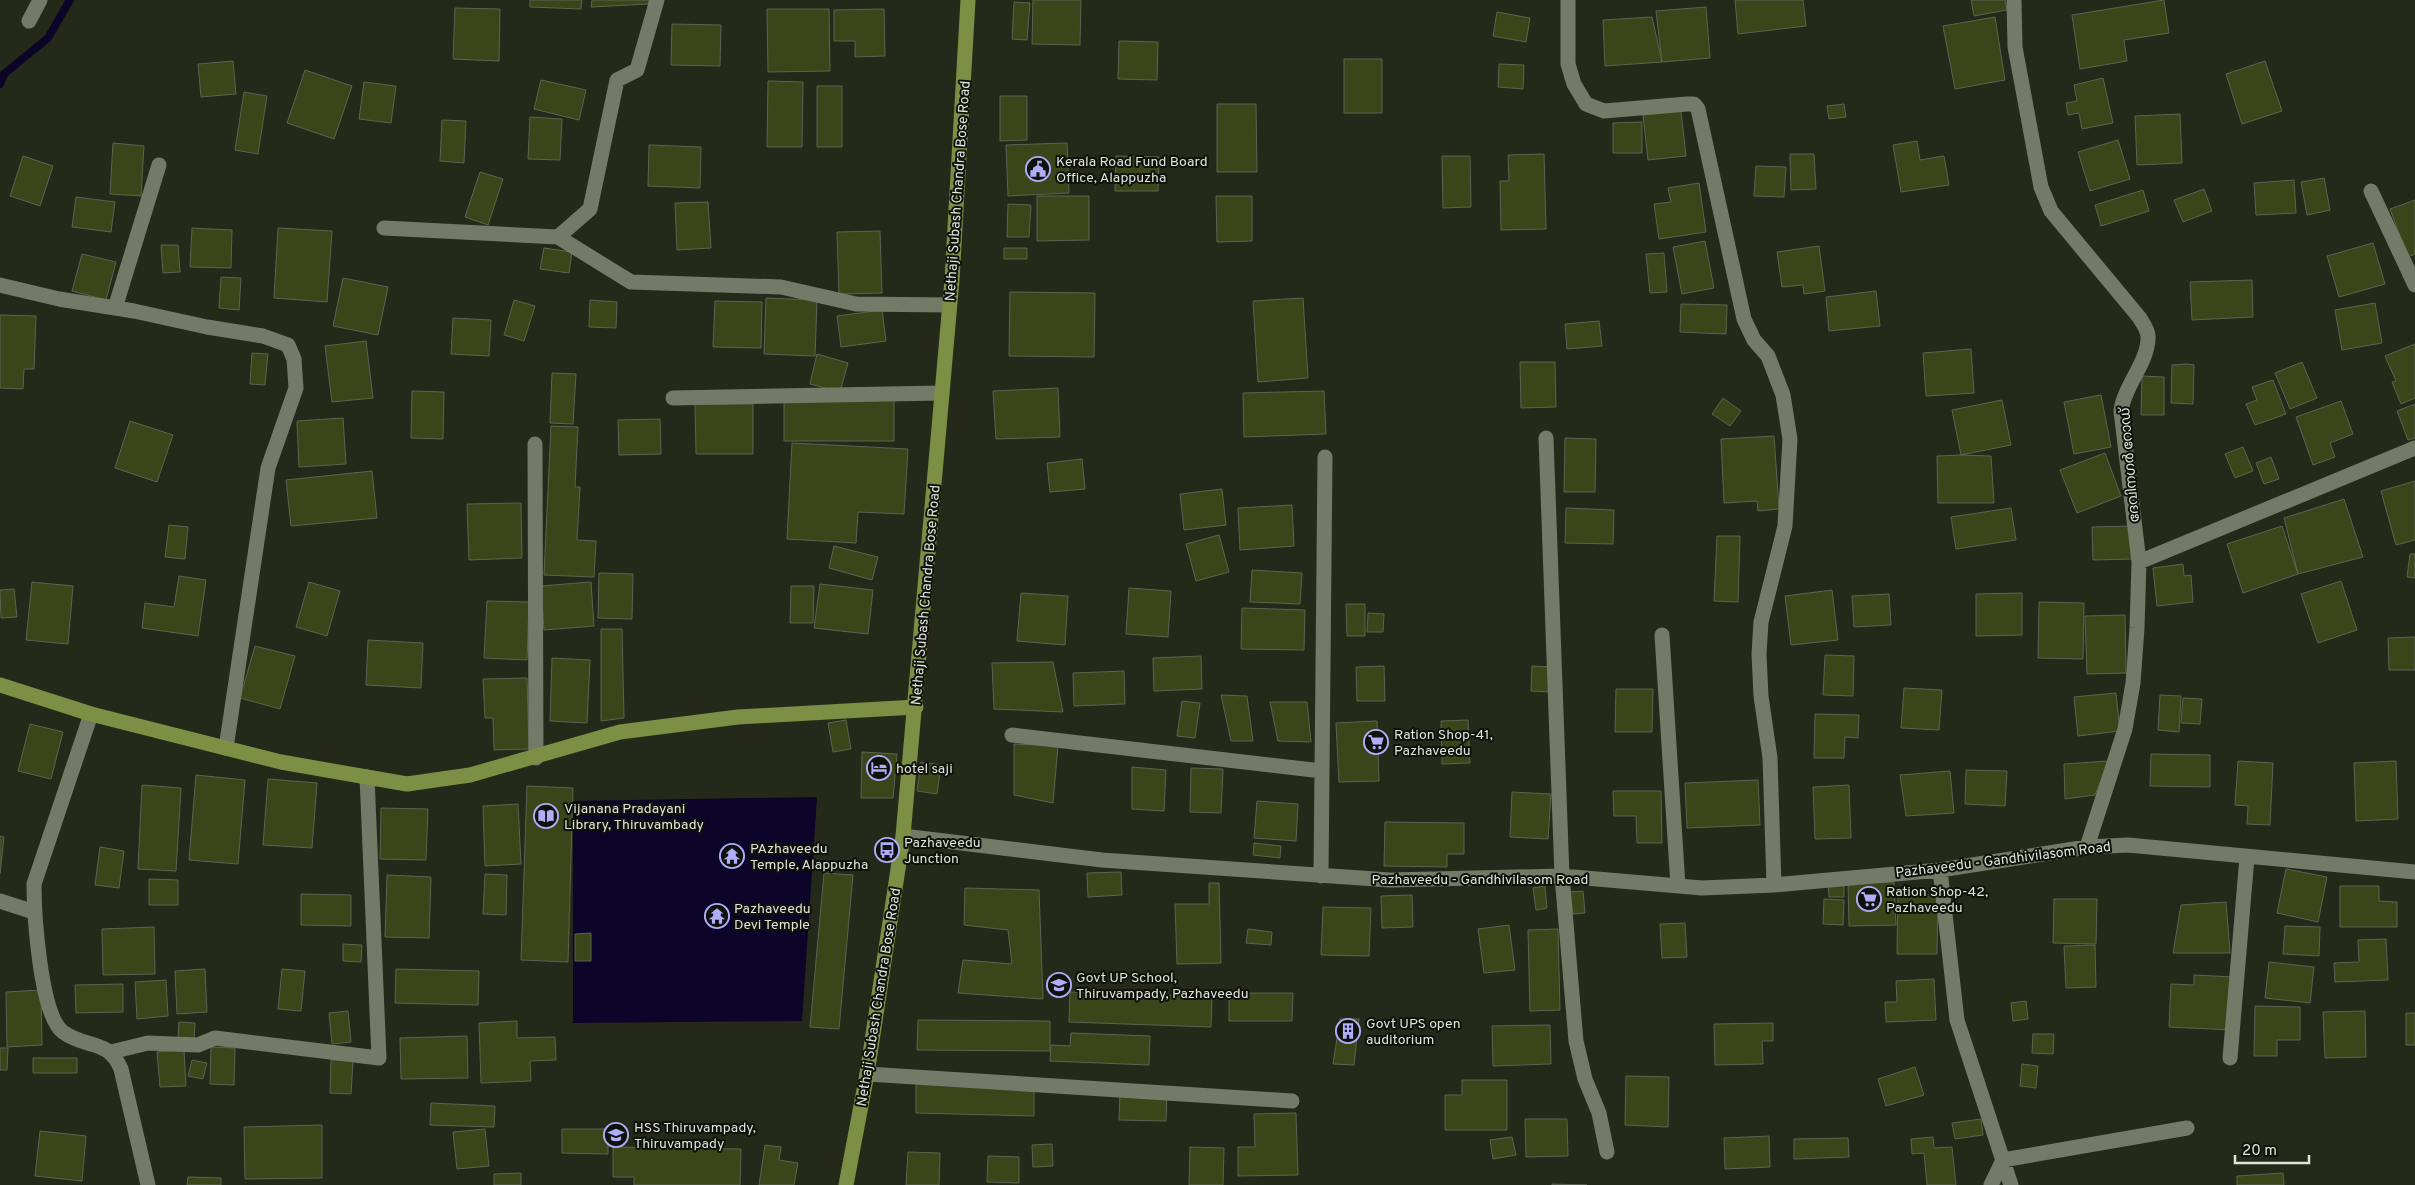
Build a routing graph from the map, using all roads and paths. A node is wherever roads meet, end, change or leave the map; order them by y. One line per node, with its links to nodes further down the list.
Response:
1 (40, 0): 6 (street)
2 (657, 0): 10 (street)
3 (968, 0): 13 (main road, Nethaji Subash Chandra Bose Road)
4 (1568, 0): 38 (street)
5 (2014, 0): 21 (street, ദേവിനഗർ റോഡ്)
6 (29, 21)
7 (159, 165): 14 (street)
8 (2371, 192): 11 (street)
9 (384, 228): 10 (street)
10 (558, 237): 13 (street)
11 (2415, 285)
12 (0, 286): 14 (street)
13 (949, 305): 15 (main road, Nethaji Subash Chandra Bose Road)
14 (115, 308): 27 (street)
15 (942, 393): 16 (street); 24 (main road, Nethaji Subash Chandra Bose Road)
16 (673, 398)
17 (1546, 438): 37 (street)
18 (535, 444): 28 (street)
19 (2415, 448): 21 (street)
20 (1325, 457): 29 (street)
21 (2139, 562): 32 (street, ദേവിനഗർ റോഡ്)
22 (1662, 635): 39 (street)
23 (0, 684): 25 (main road)
24 (916, 707): 28 (main road); 31 (main road, Nethaji Subash Chandra Bose Road)
25 (91, 714): 27 (main road); 41 (street)
26 (1012, 735): 29 (street)
27 (226, 748): 30 (main road)
28 (536, 758): 30 (main road)
29 (1322, 771): 36 (street)
30 (367, 777): 42 (street)
31 (903, 836): 36 (street, Pazhaveedu - Gandhivilasom Road); 44 (main road, Nethaji Subash Chandra Bose Road)
32 (2087, 847): 33 (street, Pazhaveedu - Gandhivilasom Road); 34 (street, Pazhaveedu - Gandhivilasom Road)
33 (2247, 857): 35 (street, Pazhaveedu - Gandhivilasom Road); 43 (street)
34 (1940, 870): 38 (street, Pazhaveedu - Gandhivilasom Road); 48 (street)
35 (2415, 872)
36 (1321, 876): 37 (street, Pazhaveedu - Gandhivilasom Road)
37 (1562, 876): 39 (street, Pazhaveedu - Gandhivilasom Road); 47 (street)
38 (1774, 885): 39 (street, Pazhaveedu - Gandhivilasom Road)
39 (1678, 886)
40 (0, 901): 41 (street)
41 (34, 912): 42 (street)
42 (110, 1052): 49 (street)
43 (2230, 1058)
44 (867, 1074): 45 (street); 50 (main road, Nethaji Subash Chandra Bose Road)
45 (1292, 1101)
46 (2187, 1128): 48 (street)
47 (1607, 1152)
48 (2003, 1160): 51 (street); 52 (street)
49 (148, 1185)
50 (846, 1185)
51 (1991, 1185)
52 (2011, 1185)

